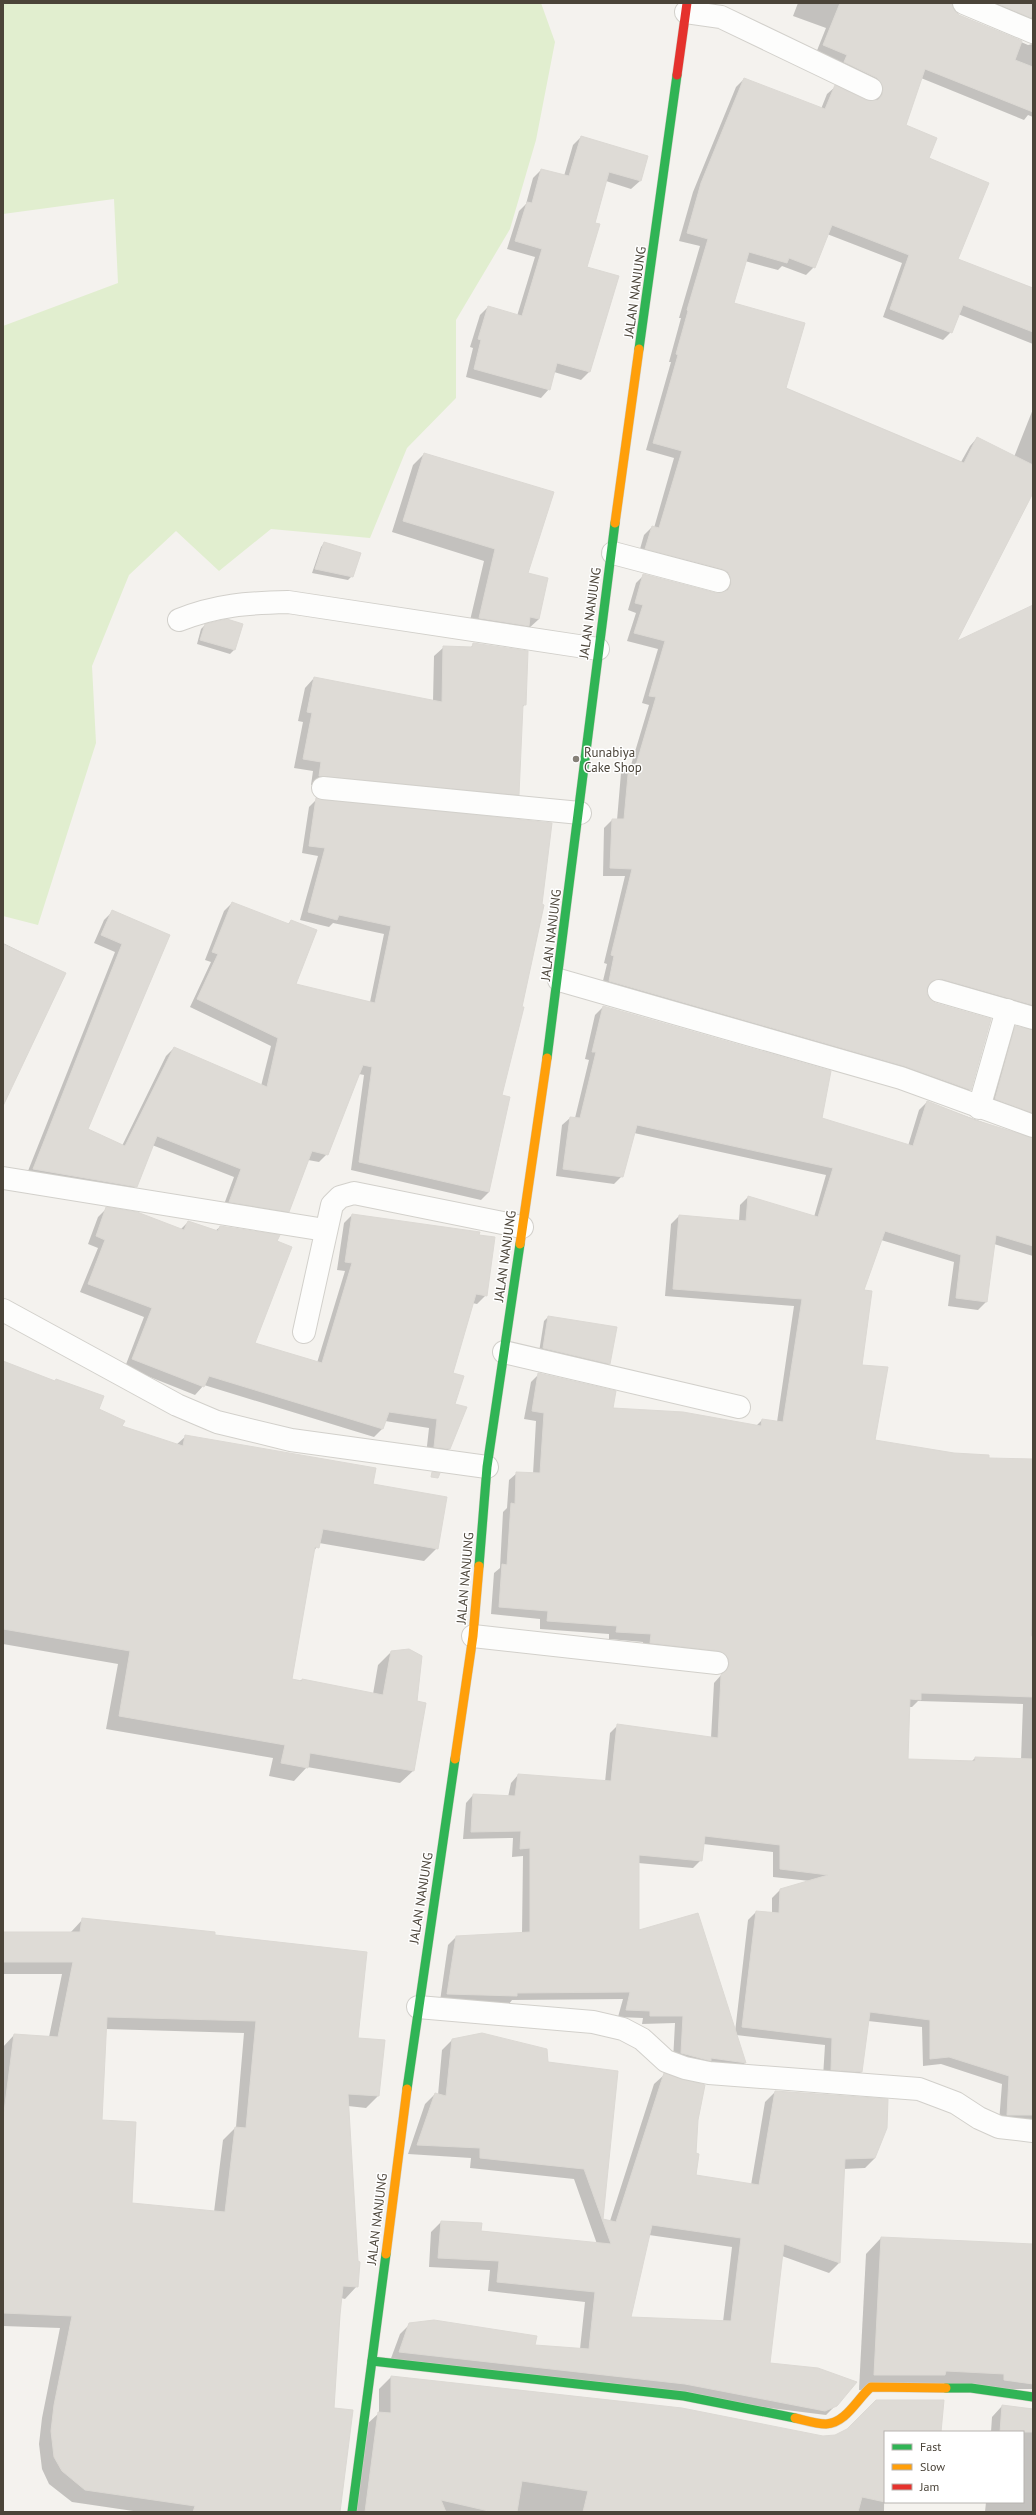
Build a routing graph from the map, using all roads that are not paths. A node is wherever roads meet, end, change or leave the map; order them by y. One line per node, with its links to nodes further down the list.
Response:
1 (964, 3): 3 (street)
2 (687, 8): 4 (street); 5 (main road, JALAN NANJUNG)
3 (1033, 32)
4 (871, 89)
5 (612, 553): 6 (street); 8 (main road, JALAN NANJUNG)
6 (719, 581)
7 (179, 620): 8 (street)
8 (598, 649): 10 (main road, JALAN NANJUNG)
9 (322, 788): 10 (street)
10 (580, 813): 11 (main road, JALAN NANJUNG)
11 (559, 980): 15 (street); 18 (main road, JALAN NANJUNG)
12 (939, 991): 13 (street)
13 (1007, 1010): 14 (street); 15 (street)
14 (1033, 1018)
15 (979, 1108): 16 (street)
16 (1033, 1126)
17 (3, 1178): 19 (street)
18 (522, 1227): 19 (street); 22 (main road, JALAN NANJUNG)
19 (325, 1230): 21 (street)
20 (3, 1310): 24 (street)
21 (304, 1332)
22 (504, 1352): 23 (street); 24 (main road, JALAN NANJUNG)
23 (739, 1407)
24 (487, 1467): 25 (main road, JALAN NANJUNG)
25 (473, 1636): 26 (street); 27 (main road, JALAN NANJUNG)
26 (717, 1663)
27 (418, 2007): 28 (street); 29 (main road, JALAN NANJUNG)
28 (1033, 2131)
29 (372, 2361): 30 (main road); 31 (main road, JALAN NANJUNG)
30 (1033, 2397)
31 (352, 2512)

